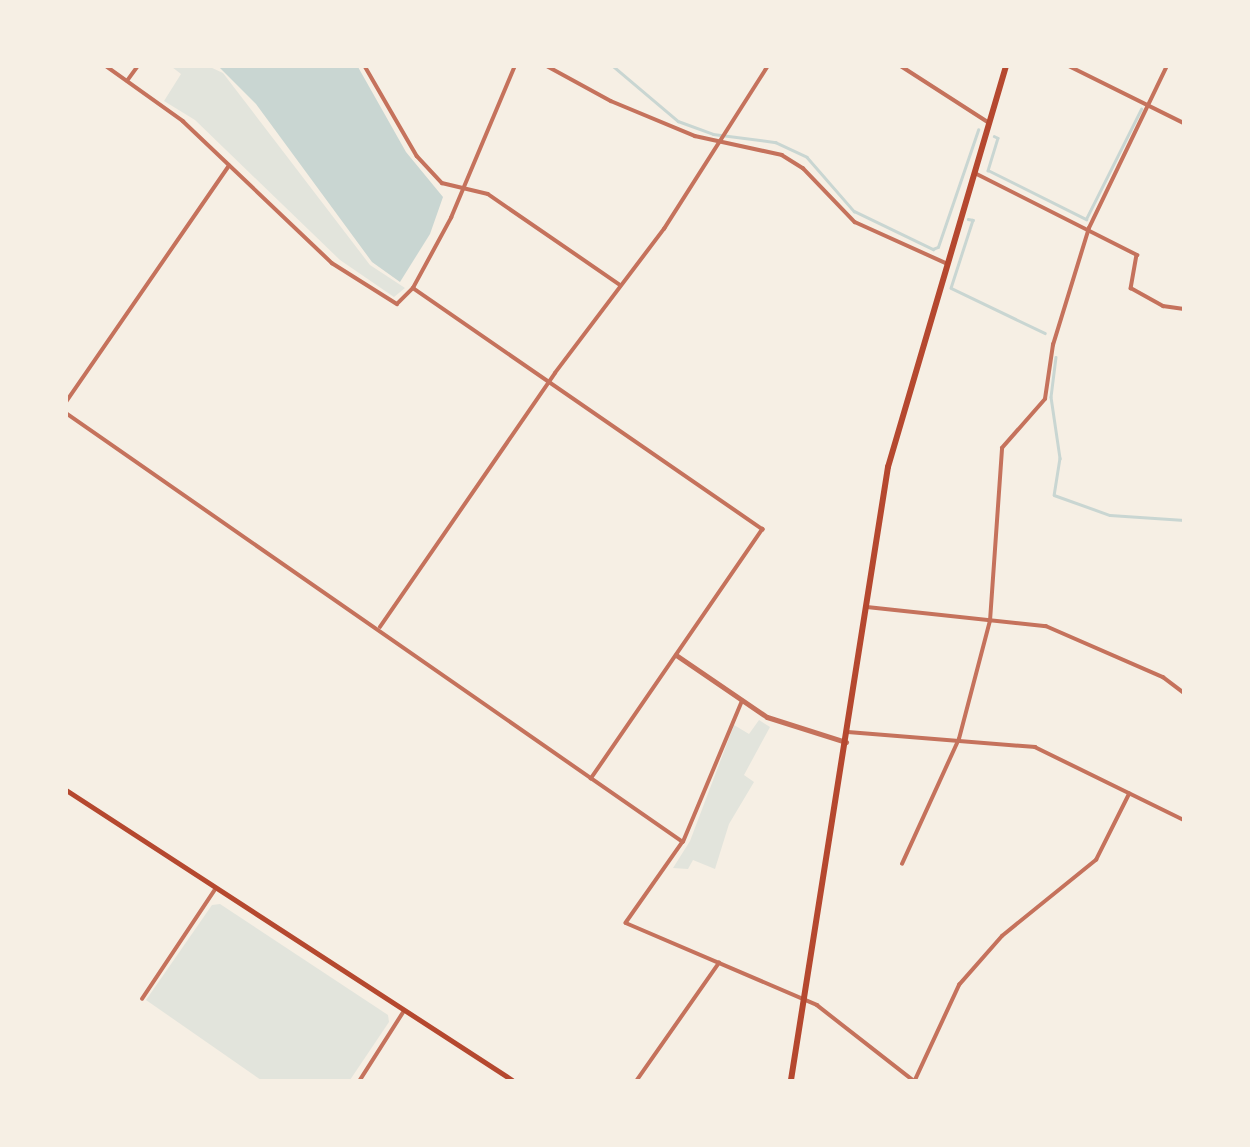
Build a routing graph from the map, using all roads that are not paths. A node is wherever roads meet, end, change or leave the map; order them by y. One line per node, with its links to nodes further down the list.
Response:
1 (106, 66): 11 (street)
2 (138, 66): 11 (street)
3 (365, 66): 18 (street)
4 (515, 66): 18 (street)
5 (547, 66): 15 (street)
6 (768, 66): 15 (street)
7 (901, 66): 13 (street)
8 (1006, 66): 13 (highway)
9 (1069, 66): 12 (street)
10 (1167, 66): 12 (street)
11 (127, 81): 16 (street)
12 (1147, 106): 14 (street); 19 (street)
13 (988, 122): 17 (highway)
14 (1184, 124)
15 (716, 143): 20 (street); 21 (street)
16 (229, 166): 22 (street); 25 (street)
17 (973, 172): 19 (street); 20 (highway)
18 (464, 188): 21 (street); 22 (street)
19 (1089, 228): 23 (street); 28 (street)
20 (946, 263): 27 (highway)
21 (619, 285): 24 (street)
22 (413, 288): 24 (street)
23 (1184, 309)
24 (551, 383): 29 (street); 30 (street)
25 (66, 402)
26 (66, 413): 29 (street)
27 (866, 607): 28 (street); 33 (highway)
28 (990, 621): 31 (street); 34 (street)
29 (380, 627): 36 (street)
30 (676, 655): 32 (street); 36 (street)
31 (1184, 693)
32 (742, 701): 35 (street); 40 (street)
33 (848, 732): 34 (street); 35 (highway)
34 (959, 738): 38 (street); 41 (street)
35 (846, 742): 45 (highway)
36 (592, 779): 40 (street)
37 (66, 790): 42 (main road)
38 (1129, 794): 39 (street); 51 (street)
39 (1184, 820)
40 (683, 842): 43 (street)
41 (902, 864)
42 (216, 888): 44 (street); 46 (main road)
43 (719, 963): 45 (street); 49 (street)
44 (142, 999)
45 (804, 1001): 50 (highway); 51 (street)
46 (404, 1011): 47 (street); 48 (main road)
47 (359, 1080)
48 (512, 1080)
49 (637, 1080)
50 (790, 1080)
51 (912, 1080)

